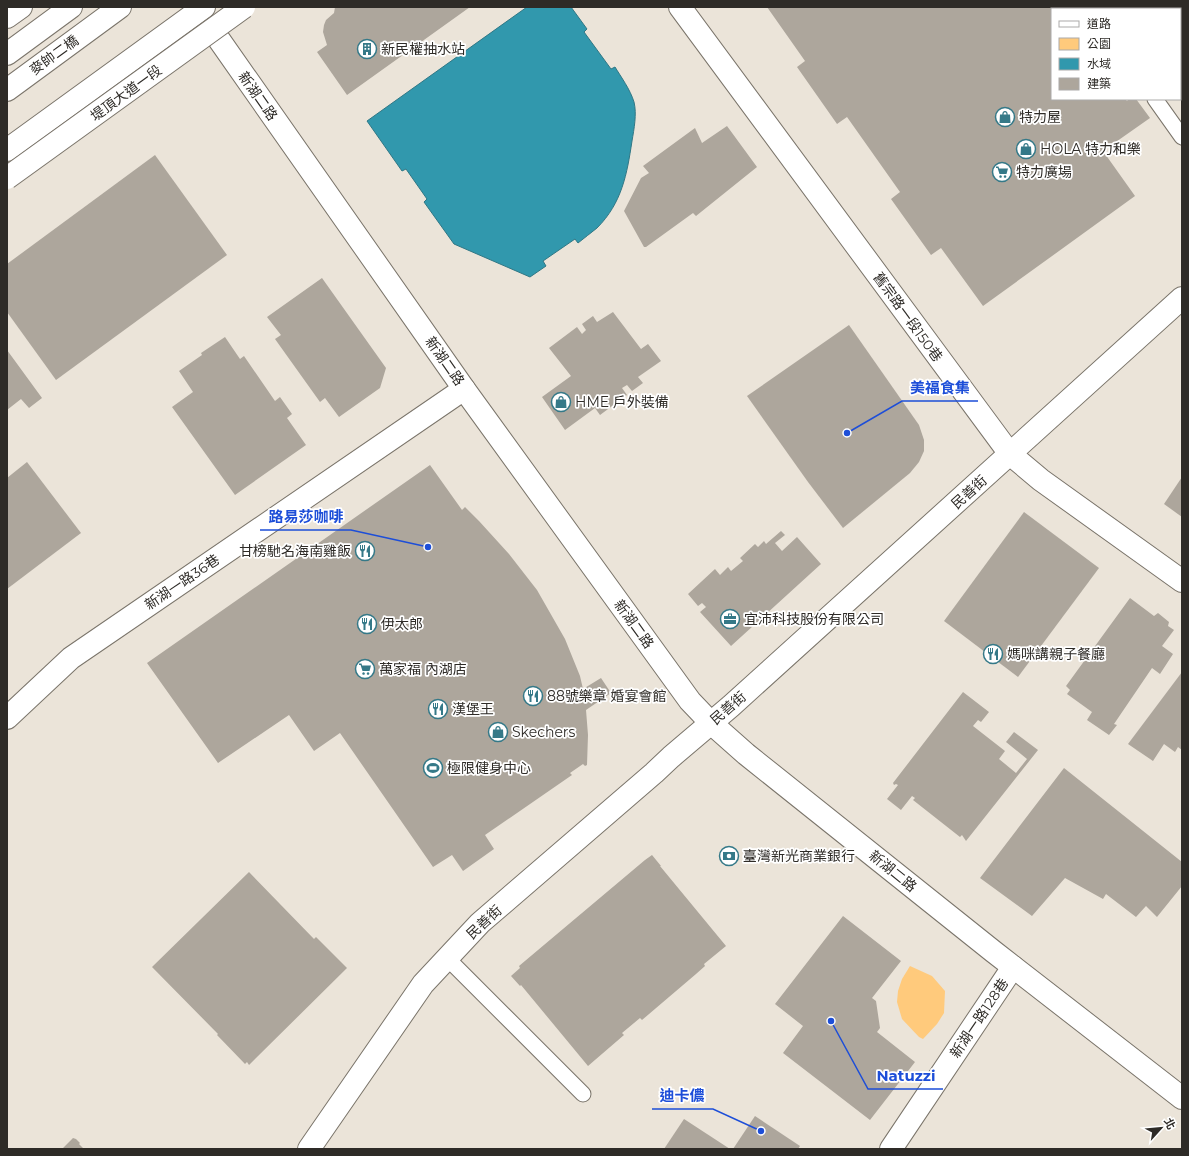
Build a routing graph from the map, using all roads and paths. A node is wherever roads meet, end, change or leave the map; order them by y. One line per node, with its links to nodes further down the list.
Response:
1 (21, 7): 8 (main road)
2 (70, 7): 10 (main road, 麥帥二橋)
3 (120, 7): 11 (main road, 麥帥二橋)
4 (188, 7): 13 (main road)
5 (204, 7): 15 (main road)
6 (244, 7): 9 (main road, 堤頂大道一段); 16 (main road, bridge)
7 (680, 7): 19 (main road, 舊宗路一段150巷)
8 (7, 17)
9 (213, 31): 16 (main road, 堤頂大道一段); 18 (main road, 新湖二路)
10 (7, 54)
11 (7, 90)
12 (1156, 100): 14 (lane)
13 (7, 135)
14 (1182, 137)
15 (7, 150)
16 (7, 178)
17 (1182, 298): 19 (main road, 民善街)
18 (464, 389): 21 (main road, 新湖一路36巷); 22 (main road, 新湖二路)
19 (1010, 454): 20 (main road, 舊宗路一段150巷); 22 (main road, 民善街)
20 (1182, 581)
21 (7, 718)
22 (711, 723): 23 (main road, 民善街); 24 (main road, 新湖二路)
23 (447, 958): 25 (lane); 27 (main road, 民善街)
24 (1013, 967): 26 (main road, 新湖二路); 28 (main road, 新湖一路128巷)
25 (584, 1094)
26 (1182, 1098)
27 (309, 1149)
28 (890, 1149)

